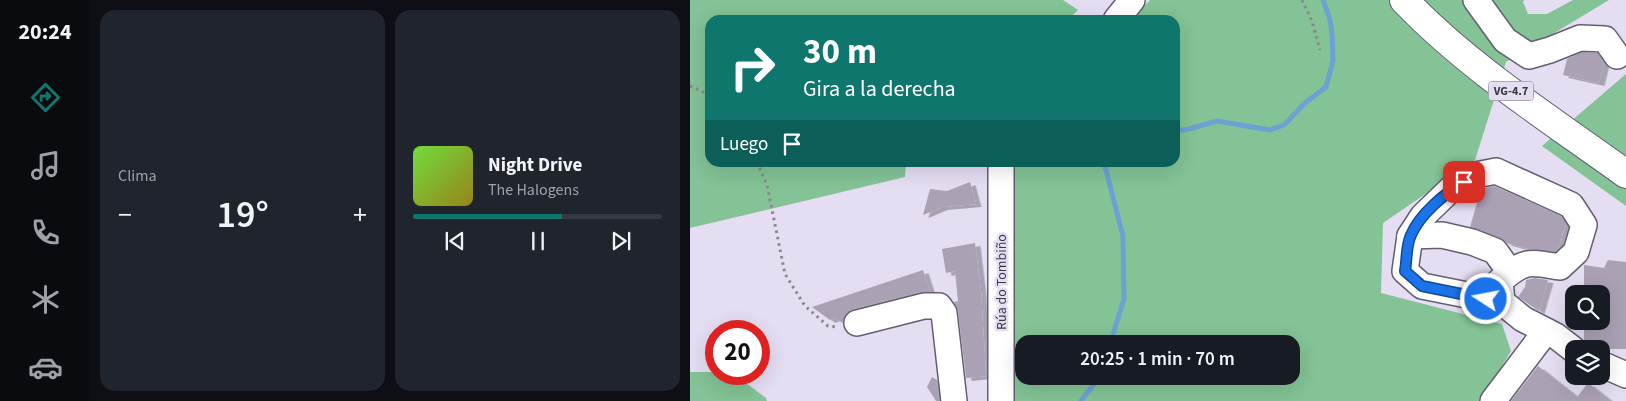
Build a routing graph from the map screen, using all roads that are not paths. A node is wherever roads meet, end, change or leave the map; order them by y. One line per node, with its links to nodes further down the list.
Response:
1 (1132, 0): 4 (street)
2 (1404, 0): 7 (highway, VG-4.7)
3 (1476, 0): 5 (street)
4 (1120, 15)
5 (1617, 56)
6 (1001, 167): 17 (street, Rúa do Tombiño)
7 (1626, 174)
8 (1410, 236): 9 (street); 9 (street); 10 (street)
9 (1512, 271): 10 (street)
10 (1502, 302): 12 (street)
11 (857, 323): 16 (street)
12 (1546, 331): 13 (street); 18 (street)
13 (1565, 343)
14 (1610, 368): 15 (street)
15 (1626, 375)
16 (954, 401)
17 (1001, 401)
18 (1493, 401)

